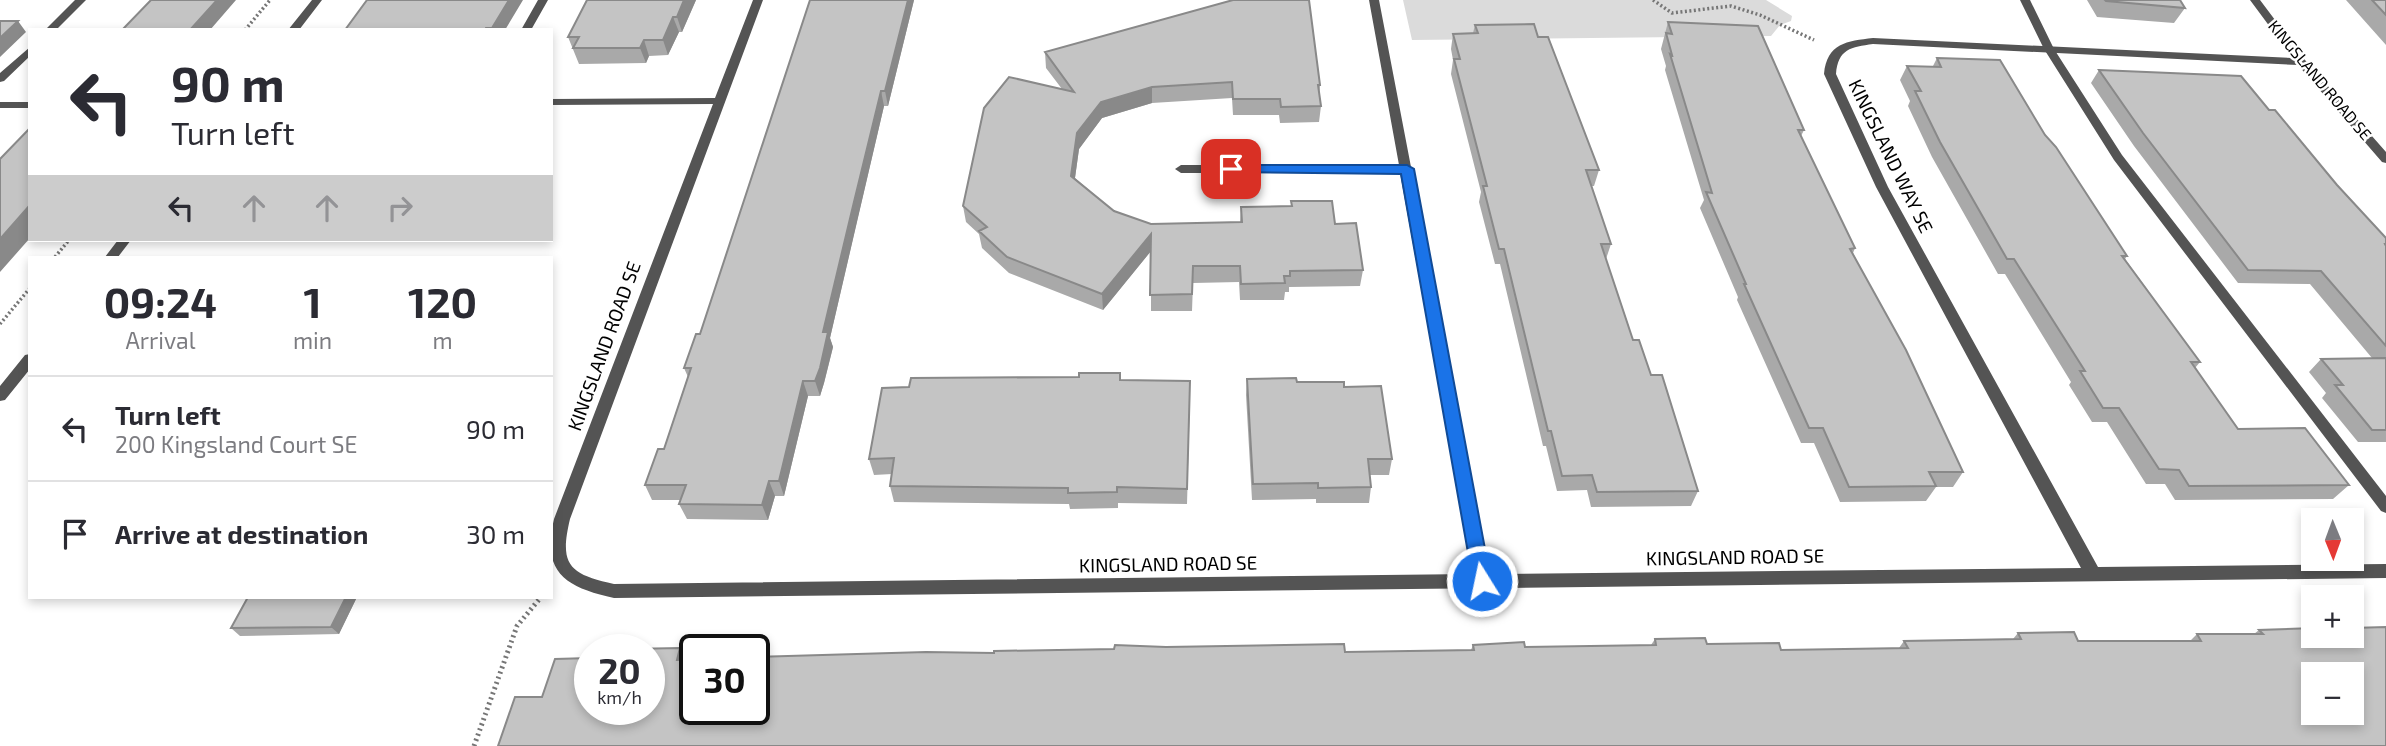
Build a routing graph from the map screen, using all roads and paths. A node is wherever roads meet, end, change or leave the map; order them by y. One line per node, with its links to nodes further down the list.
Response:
1 (80, 0): 10 (street)
2 (270, 0): 11 (path)
3 (317, 0): 12 (street)
4 (543, 0): 13 (street)
5 (758, 0): 19 (street, KINGSLAND ROAD SE)
6 (1374, 0): 25 (street)
7 (1653, 0): 15 (path)
8 (2025, 0): 14 (street)
9 (2255, 0): 17 (street, KINGSLAND ROAD SE)
10 (52, 28)
11 (246, 28)
12 (295, 28)
13 (527, 28)
14 (2049, 49): 15 (street); 17 (street); 34 (street)
15 (1837, 51): 36 (street, KINGSLAND WAY SE)
16 (28, 52): 18 (street)
17 (2301, 62): 23 (street, KINGSLAND ROAD SE)
18 (0, 79)
19 (718, 101): 20 (street); 37 (street, KINGSLAND ROAD SE)
20 (553, 102)
21 (0, 105): 22 (street)
22 (28, 105)
23 (2386, 159)
24 (1181, 169): 25 (street)
25 (1407, 169): 37 (street)
26 (67, 242): 28 (path)
27 (123, 242): 29 (street)
28 (56, 256)
29 (112, 256)
30 (28, 290): 31 (path)
31 (0, 324)
32 (28, 361): 33 (street)
33 (0, 396)
34 (2386, 508)
35 (2386, 571): 36 (street, KINGSLAND ROAD SE)
36 (2093, 574): 37 (street, KINGSLAND ROAD SE)
37 (1482, 581)
38 (539, 599): 39 (path)
39 (474, 746)

